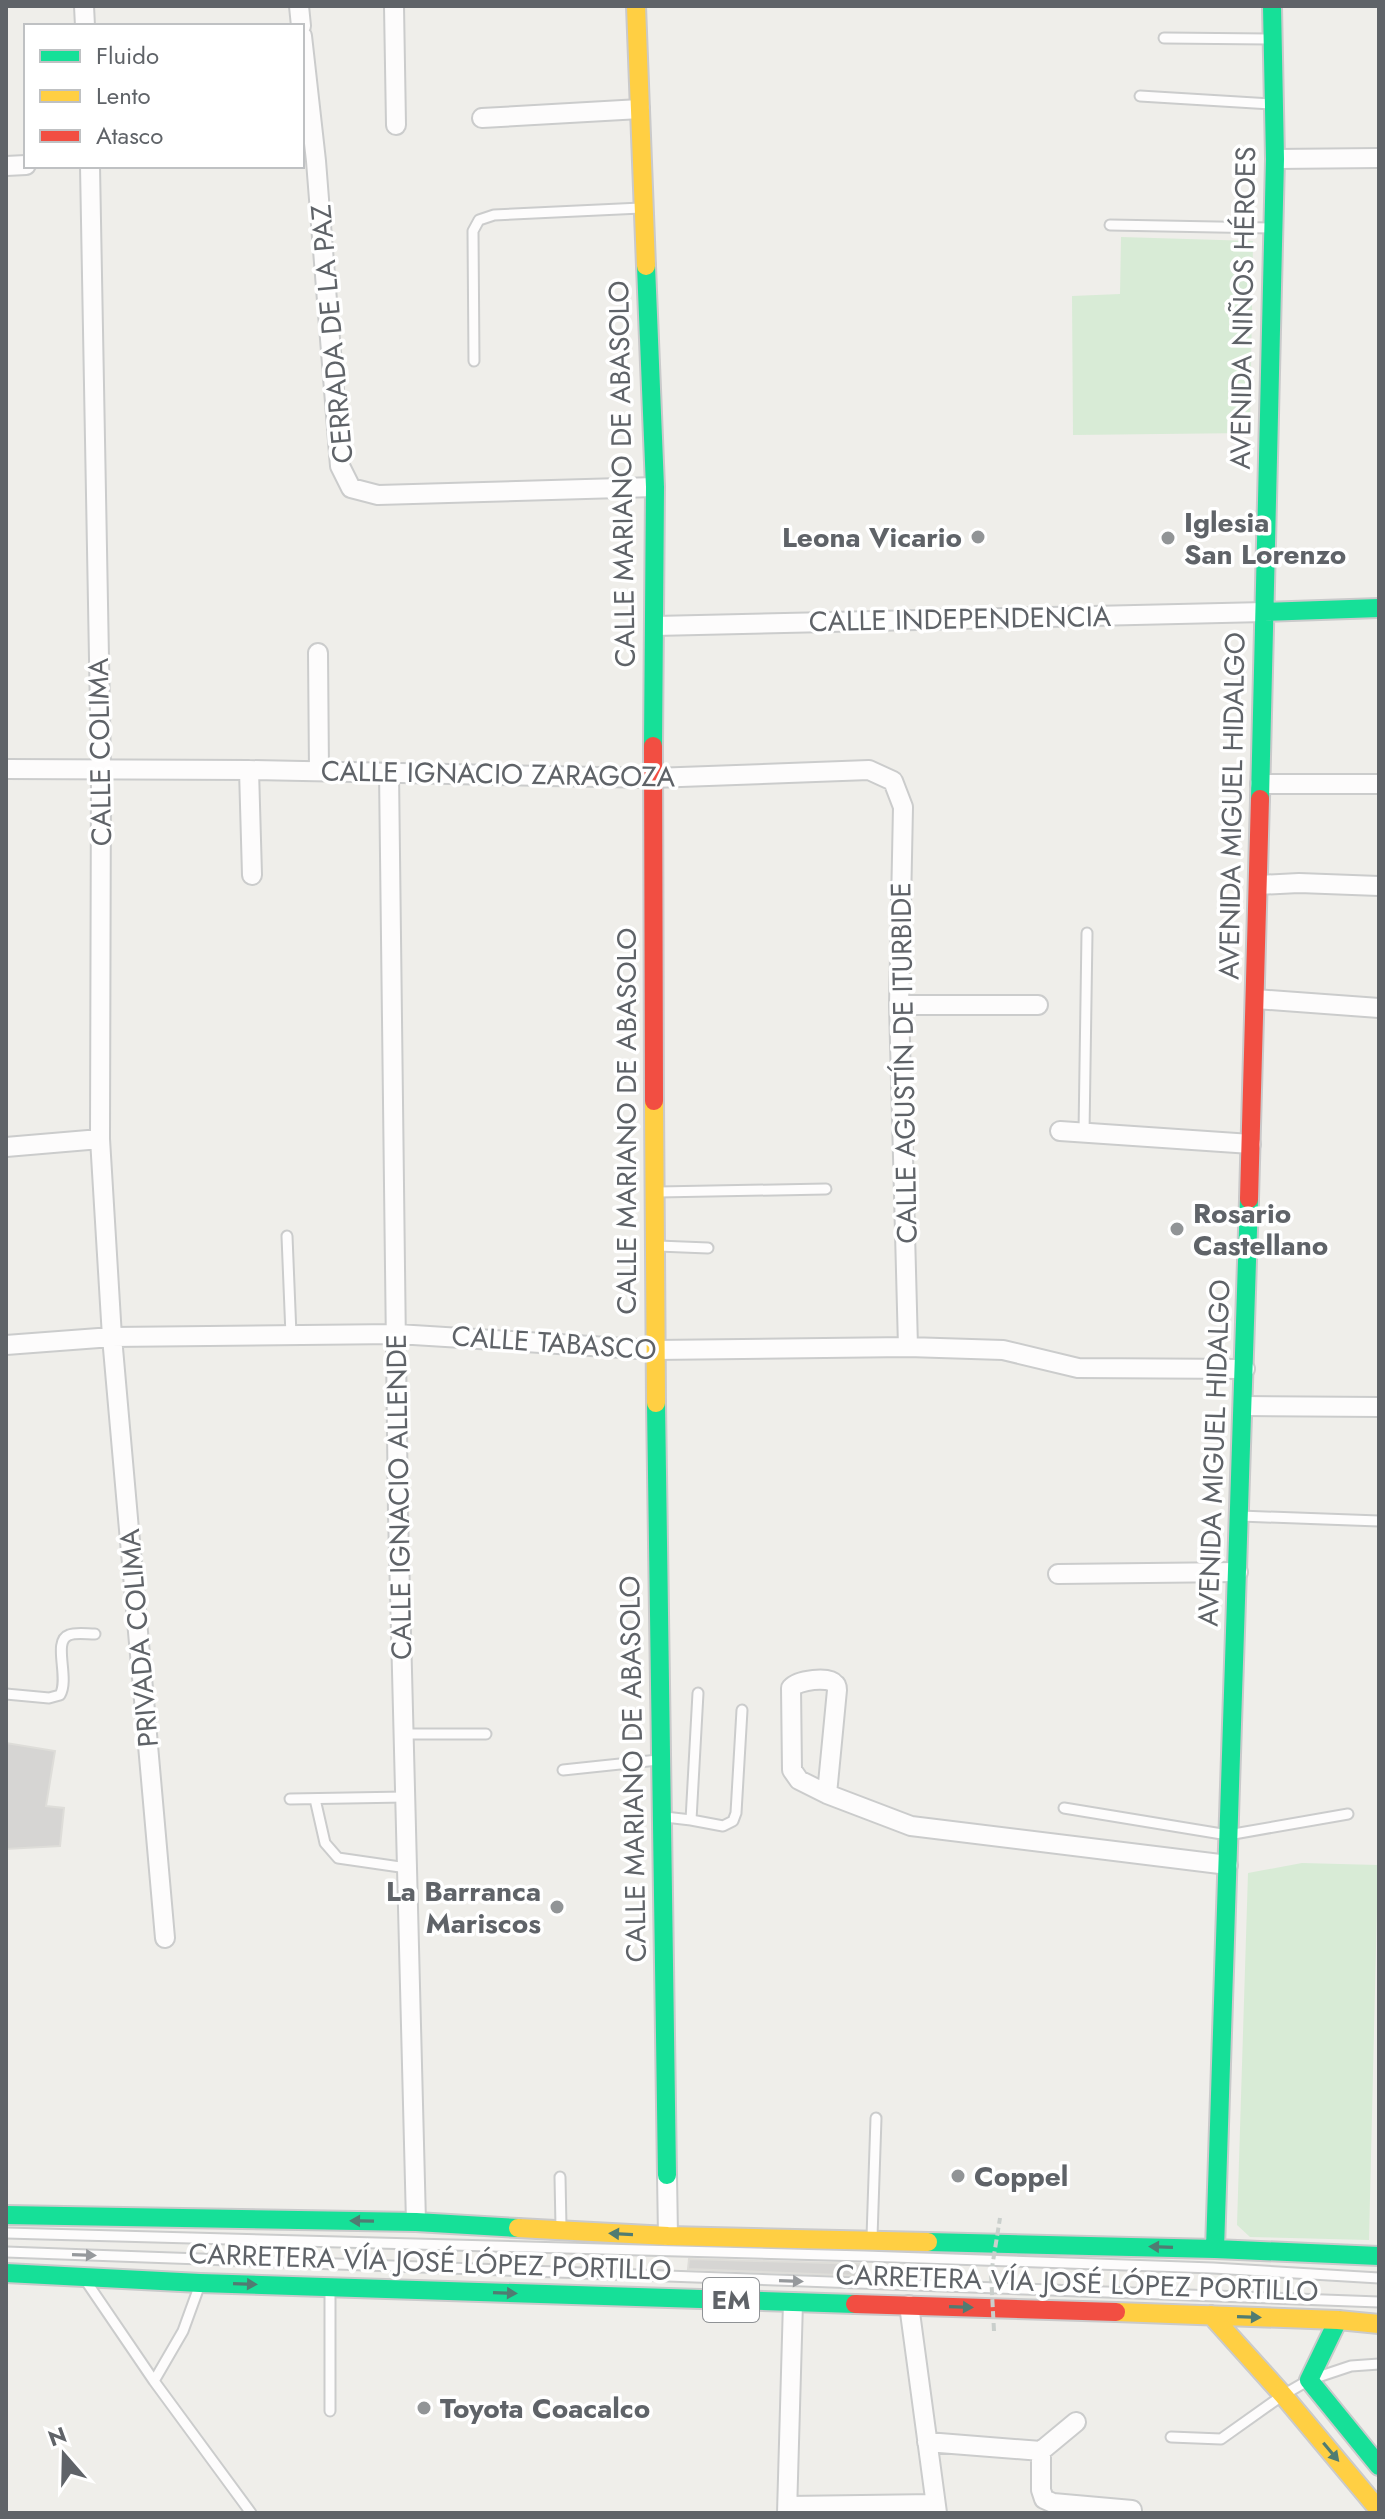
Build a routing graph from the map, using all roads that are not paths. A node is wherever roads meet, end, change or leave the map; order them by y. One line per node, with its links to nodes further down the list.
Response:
1 (394, 6): 11 (street)
2 (636, 6): 9 (street, CALLE MARIANO DE ABASOLO)
3 (1272, 6): 5 (street, AVENIDA NIÑOS HÉROES)
4 (1164, 38): 5 (lane)
5 (1273, 39): 8 (street, AVENIDA NIÑOS HÉROES)
6 (304, 54): 19 (street, CERRADA DE LA PAZ)
7 (1140, 96): 8 (lane)
8 (1275, 104): 13 (street, AVENIDA NIÑOS HÉROES)
9 (640, 109): 10 (street); 15 (street, CALLE MARIANO DE ABASOLO)
10 (482, 118)
11 (396, 125)
12 (1379, 158): 13 (street)
13 (1275, 159): 17 (street, AVENIDA NIÑOS HÉROES)
14 (90, 168): 24 (street, CALLE COLIMA)
15 (644, 208): 18 (lane); 19 (street, CALLE MARIANO DE ABASOLO)
16 (1110, 225): 17 (lane)
17 (1273, 228): 21 (street, AVENIDA NIÑOS HÉROES)
18 (474, 361)
19 (655, 487): 22 (street, CALLE MARIANO DE ABASOLO)
20 (1379, 608): 21 (street)
21 (1265, 612): 22 (street, CALLE INDEPENDENCIA); 31 (street, AVENIDA MIGUEL HIDALGO)
22 (655, 626): 29 (street, CALLE MARIANO DE ABASOLO)
23 (318, 653): 27 (street)
24 (101, 768): 25 (street, CALLE IGNACIO ZARAGOZA); 26 (street, CALLE IGNACIO ZARAGOZA); 43 (street, CALLE COLIMA)
25 (6, 769)
26 (249, 770): 27 (street, CALLE IGNACIO ZARAGOZA); 33 (street)
27 (319, 771): 28 (street, CALLE IGNACIO ZARAGOZA)
28 (389, 772): 29 (street, CALLE IGNACIO ZARAGOZA); 51 (street, CALLE IGNACIO ALLENDE)
29 (653, 778): 30 (street, CALLE IGNACIO ZARAGOZA); 47 (street, CALLE MARIANO DE ABASOLO)
30 (893, 781): 38 (street, CALLE AGUSTÍN DE ITURBIDE)
31 (1260, 784): 32 (street); 34 (street, AVENIDA MIGUEL HIDALGO)
32 (1379, 784)
33 (252, 875)
34 (1258, 885): 35 (street); 37 (street, AVENIDA MIGUEL HIDALGO)
35 (1379, 886)
36 (1087, 933): 42 (lane)
37 (1255, 999): 40 (street); 44 (street, AVENIDA MIGUEL HIDALGO)
38 (899, 1005): 39 (street); 55 (street, CALLE AGUSTÍN DE ITURBIDE)
39 (1038, 1005)
40 (1379, 1008)
41 (1060, 1131): 42 (street)
42 (1084, 1133): 44 (street)
43 (100, 1139): 45 (street); 53 (street, CALLE COLIMA)
44 (1251, 1144): 57 (street, AVENIDA MIGUEL HIDALGO)
45 (6, 1147)
46 (826, 1189): 47 (lane)
47 (654, 1192): 49 (street, CALLE MARIANO DE ABASOLO)
48 (287, 1236): 52 (lane)
49 (655, 1246): 50 (lane); 56 (street, CALLE MARIANO DE ABASOLO)
50 (708, 1248)
51 (397, 1334): 52 (street, CALLE TABASCO); 56 (street, CALLE TABASCO); 68 (street, CALLE IGNACIO ALLENDE)
52 (291, 1335): 53 (street, CALLE TABASCO)
53 (112, 1337): 54 (street, CALLE TABASCO); 83 (street, PRIVADA COLIMA)
54 (6, 1345)
55 (908, 1347): 56 (street, CALLE TABASCO); 57 (street, CALLE TABASCO)
56 (655, 1350): 70 (street, CALLE MARIANO DE ABASOLO)
57 (1245, 1369): 58 (street, AVENIDA MIGUEL HIDALGO)
58 (1244, 1406): 59 (street); 60 (street, AVENIDA MIGUEL HIDALGO)
59 (1379, 1407)
60 (1240, 1516): 61 (lane); 62 (street, AVENIDA MIGUEL HIDALGO)
61 (1379, 1521)
62 (1238, 1572): 63 (street); 80 (street, AVENIDA MIGUEL HIDALGO)
63 (1058, 1574)
64 (95, 1634): 66 (lane)
65 (698, 1693): 79 (lane)
66 (6, 1694)
67 (742, 1710): 79 (lane)
68 (404, 1734): 69 (lane); 73 (street, CALLE IGNACIO ALLENDE)
69 (486, 1734)
70 (661, 1759): 71 (lane); 78 (street, CALLE MARIANO DE ABASOLO)
71 (563, 1770)
72 (827, 1794): 72 (street); 81 (street)
73 (405, 1797): 75 (lane); 82 (street, CALLE IGNACIO ALLENDE)
74 (290, 1799): 75 (lane)
75 (315, 1799): 82 (lane)
76 (1064, 1808): 80 (lane)
77 (1348, 1814): 80 (lane)
78 (662, 1816): 79 (lane); 92 (street, CALLE MARIANO DE ABASOLO)
79 (691, 1820)
80 (1228, 1835): 81 (street, AVENIDA MIGUEL HIDALGO)
81 (1228, 1865): 94 (street, AVENIDA MIGUEL HIDALGO)
82 (407, 1868): 89 (street, CALLE IGNACIO ALLENDE)
83 (165, 1938)
84 (876, 2118): 93 (lane)
85 (560, 2177): 90 (lane)
86 (6, 2207): 88 (street)
87 (6, 2215): 88 (street, CARRETERA VÍA JOSÉ LÓPEZ PORTILLO / EM)
88 (88, 2216): 89 (street, CARRETERA VÍA JOSÉ LÓPEZ PORTILLO / EM, one-way to 88)
89 (416, 2222): 90 (street, CARRETERA VÍA JOSÉ LÓPEZ PORTILLO / EM)
90 (561, 2230): 92 (street, CARRETERA VÍA JOSÉ LÓPEZ PORTILLO / EM, one-way to 90)
91 (6, 2233): 99 (lane)
92 (668, 2236): 93 (street, CARRETERA VÍA JOSÉ LÓPEZ PORTILLO / EM)
93 (872, 2241): 94 (street, CARRETERA VÍA JOSÉ LÓPEZ PORTILLO / EM, one-way to 93)
94 (1215, 2249): 96 (street, CARRETERA VÍA JOSÉ LÓPEZ PORTILLO / EM)
95 (6, 2252): 104 (lane, one-way to 104)
96 (1379, 2256)
97 (6, 2273): 98 (street, CARRETERA VÍA JOSÉ LÓPEZ PORTILLO / EM)
98 (83, 2276): 100 (street); 101 (street, CARRETERA VÍA JOSÉ LÓPEZ PORTILLO / EM); 111 (lane)
99 (1379, 2278)
100 (6, 2281)
101 (200, 2283): 102 (street, CARRETERA VÍA JOSÉ LÓPEZ PORTILLO / EM, one-way to 102); 111 (lane)
102 (330, 2287): 103 (street, CARRETERA VÍA JOSÉ LÓPEZ PORTILLO / EM, one-way to 103); 113 (lane)
103 (793, 2302): 105 (street, CARRETERA VÍA JOSÉ LÓPEZ PORTILLO / EM); 120 (street)
104 (1379, 2302)
105 (909, 2305): 106 (street, CARRETERA VÍA JOSÉ LÓPEZ PORTILLO / EM, one-way to 106); 116 (street)
106 (1211, 2315): 107 (street, CARRETERA VÍA JOSÉ LÓPEZ PORTILLO / EM, one-way to 107); 112 (street)
107 (1338, 2320): 108 (street, CARRETERA VÍA JOSÉ LÓPEZ PORTILLO / EM); 110 (street)
108 (1379, 2324)
109 (1379, 2364): 110 (lane)
110 (1309, 2380): 112 (lane); 118 (street)
111 (154, 2381): 123 (lane)
112 (1283, 2395): 115 (lane); 122 (street, one-way to 122)
113 (330, 2411)
114 (1076, 2422): 117 (street)
115 (1171, 2437)
116 (927, 2442): 117 (street); 119 (street)
117 (1041, 2451): 121 (street)
118 (1379, 2466)
119 (936, 2508): 120 (street)
120 (788, 2509)
121 (1132, 2510)
122 (1379, 2510)
123 (251, 2513)

